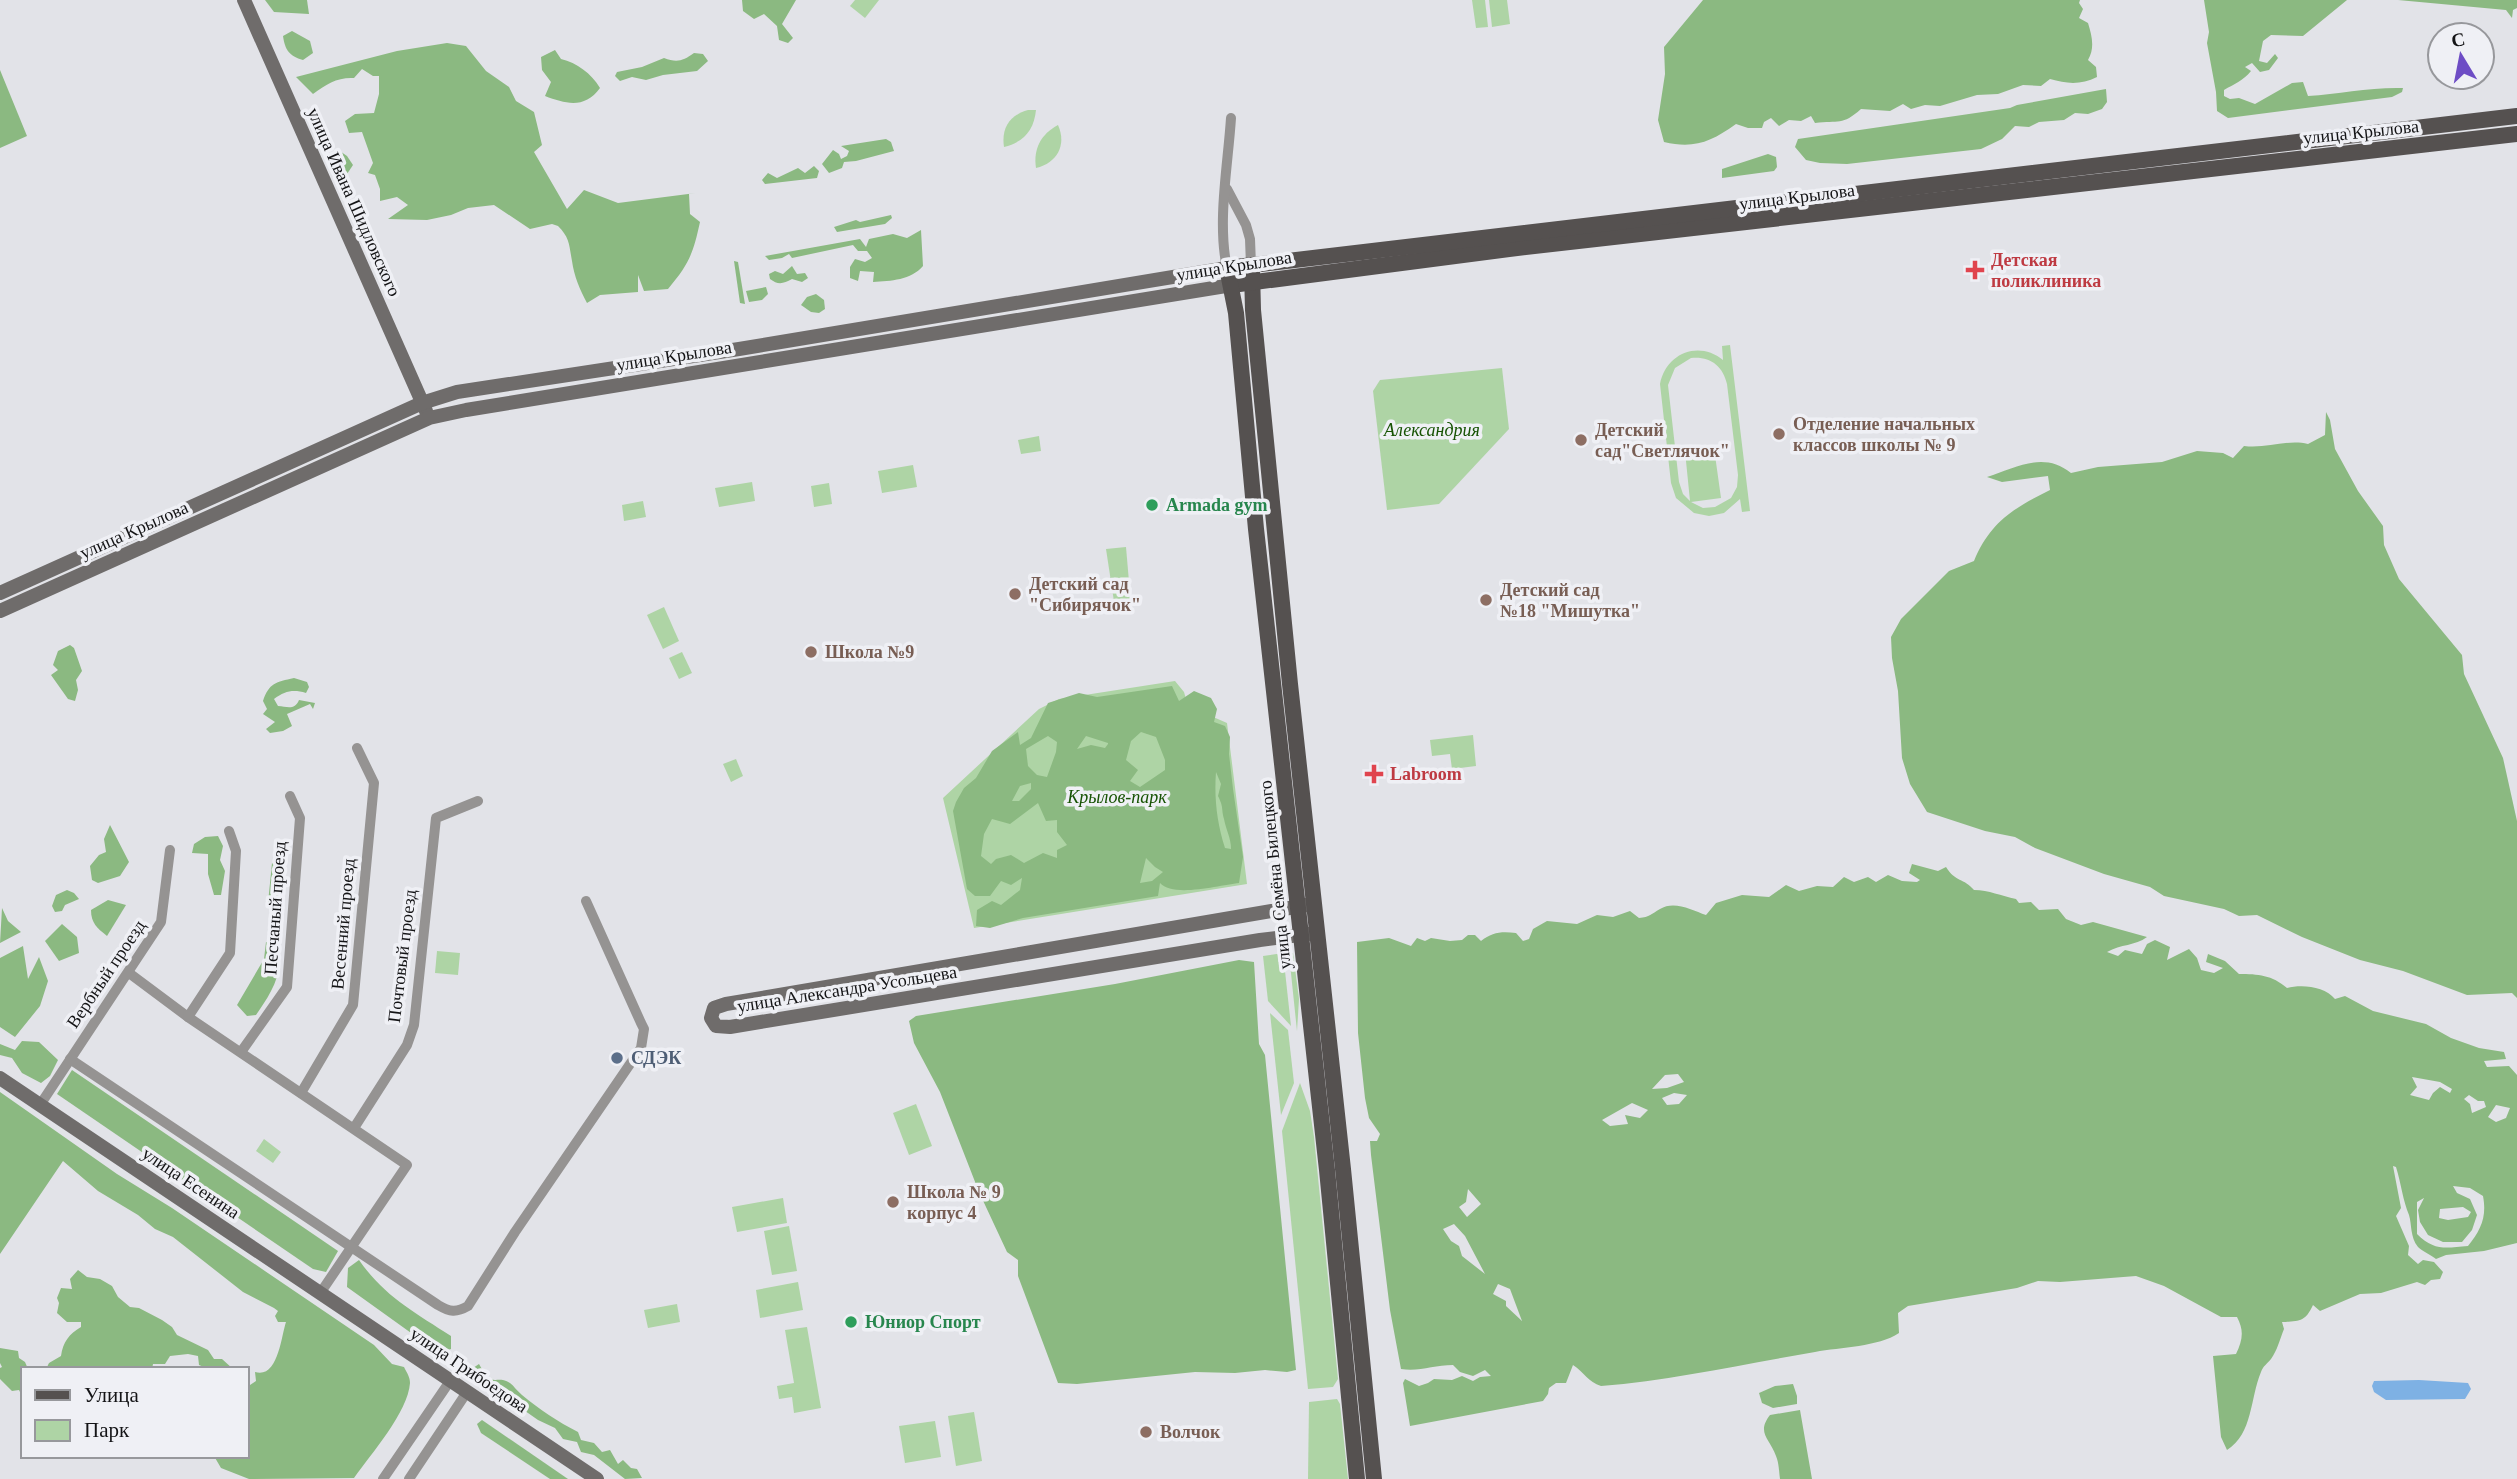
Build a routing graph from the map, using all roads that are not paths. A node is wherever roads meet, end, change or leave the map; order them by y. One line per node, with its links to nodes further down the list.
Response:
1 (244, 0): 11 (main road, улица Ивана Шидловского)
2 (2517, 116): 5 (main road, улица Крылова)
3 (1231, 118): 7 (street)
4 (2517, 134): 6 (main road, улица Крылова)
5 (2198, 152): 6 (main road); 9 (main road, улица Крылова)
6 (2201, 170): 9 (main road, улица Крылова)
7 (1226, 187): 8 (street); 9 (street, улица Семёна Билецкого)
8 (1227, 268): 9 (main road, улица Крылова); 10 (main road, улица Семёна Билецкого); 11 (main road, улица Крылова)
9 (1252, 274): 10 (main road, улица Крылова); 21 (main road, улица Семёна Билецкого)
10 (1231, 285): 12 (main road, улица Крылова); 21 (main road, улица Семёна Билецкого)
11 (422, 403): 12 (main road, улица Ивана Шидловского); 13 (main road, улица Крылова)
12 (429, 418): 14 (main road, улица Крылова)
13 (0, 593)
14 (0, 611)
15 (357, 748): 28 (street, Весенний проезд)
16 (290, 796): 25 (street, Песчаный проезд)
17 (478, 800): 30 (street, Почтовый проезд)
18 (229, 831): 24 (street)
19 (170, 850): 23 (street, Вербный проезд)
20 (586, 901): 31 (street)
21 (1306, 905): 22 (main road, улица Семёна Билецкого); 22 (main road, улица Александра Усольцева)
22 (1308, 934): 38 (main road, улица Семёна Билецкого); 39 (main road, улица Семёна Билецкого)
23 (128, 973): 24 (street); 26 (street, Вербный проезд)
24 (188, 1017): 25 (street)
25 (241, 1052): 28 (street)
26 (70, 1059): 29 (street, Вербный проезд); 31 (street)
27 (0, 1079): 29 (main road)
28 (301, 1093): 30 (street)
29 (40, 1105): 32 (main road, улица Есенина)
30 (354, 1128): 31 (street)
31 (352, 1246): 32 (street)
32 (321, 1292): 33 (main road, улица Грибоедова)
33 (450, 1381): 34 (main road, улица Грибоедова); 35 (street)
34 (467, 1392): 36 (street); 37 (main road, улица Грибоедова)
35 (383, 1479)
36 (409, 1479)
37 (597, 1479)
38 (1357, 1479)
39 (1374, 1479)

